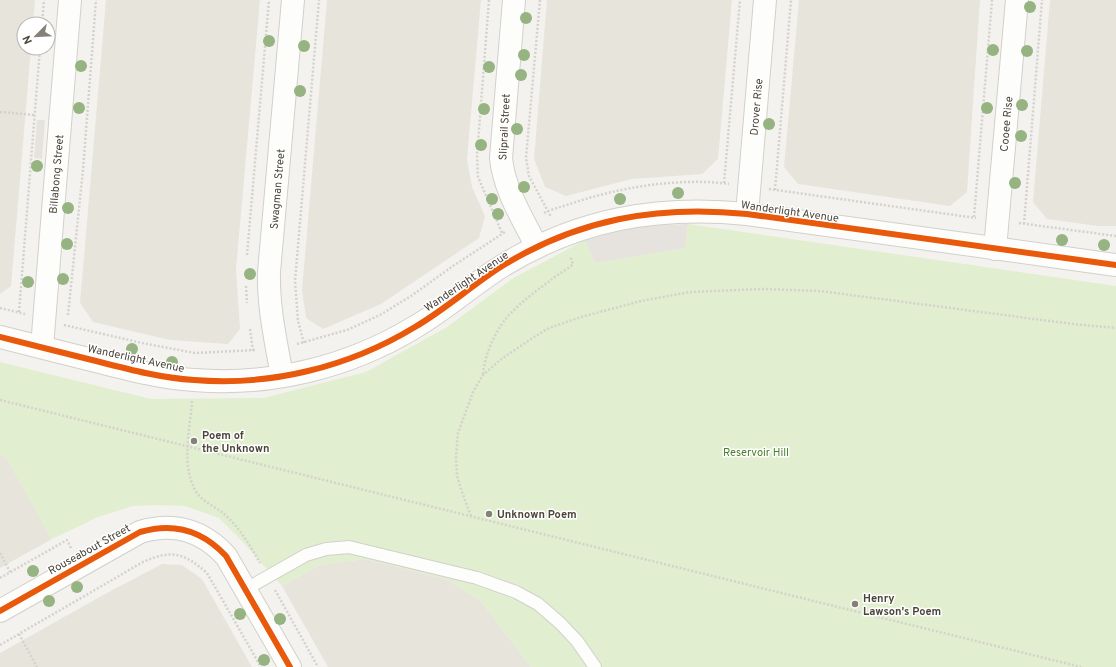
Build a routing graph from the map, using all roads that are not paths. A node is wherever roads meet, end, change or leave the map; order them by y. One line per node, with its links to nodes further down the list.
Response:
1 (70, 0): 11 (street, Billabong Street)
2 (293, 0): 12 (street, Swagman Street)
3 (514, 0): 7 (street, Sliprail Street)
4 (765, 0): 6 (street, Drover Rise)
5 (1017, 0): 8 (street, Cooee Rise)
6 (747, 214): 7 (street, Wanderlight Avenue); 8 (street, Wanderlight Avenue)
7 (537, 247): 12 (street, Wanderlight Avenue)
8 (995, 249): 9 (street, Wanderlight Avenue)
9 (1116, 265)
10 (0, 337): 11 (street, Wanderlight Avenue)
11 (42, 347): 12 (street, Wanderlight Avenue)
12 (282, 376)
13 (246, 589): 14 (street, Rouseabout Street); 15 (street, Rouseabout Street); 16 (lane)
14 (0, 611)
15 (290, 667)
16 (595, 667)

